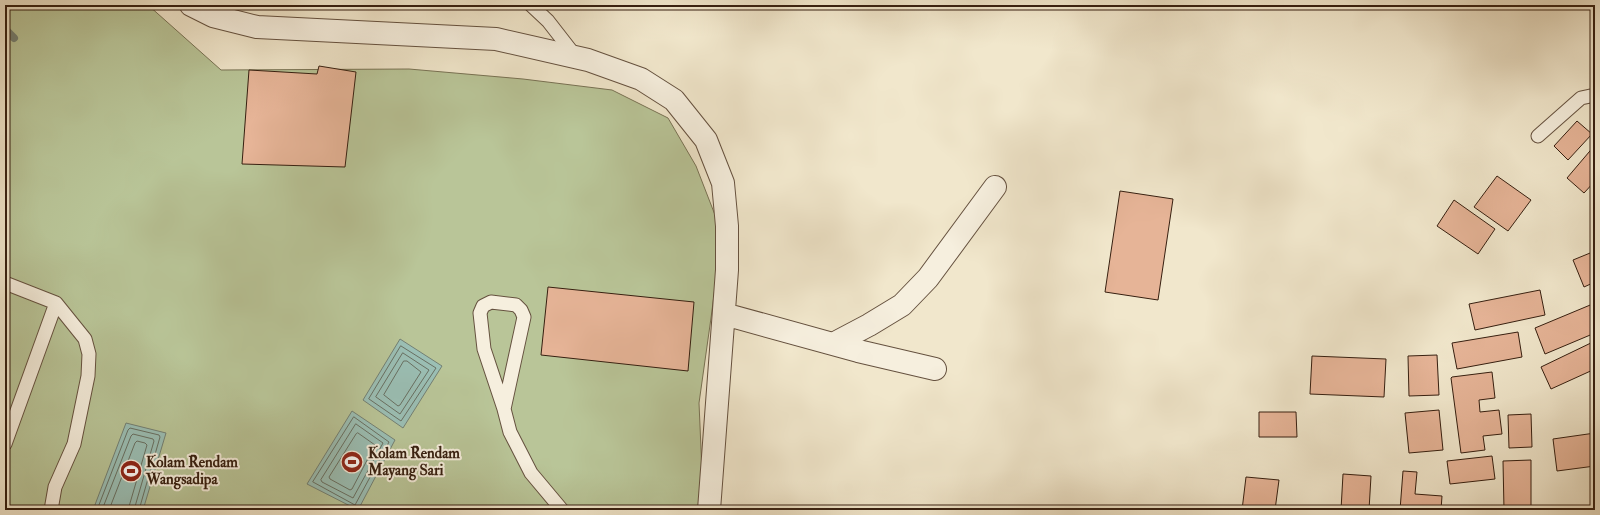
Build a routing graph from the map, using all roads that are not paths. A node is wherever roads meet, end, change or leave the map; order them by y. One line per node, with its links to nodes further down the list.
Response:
1 (191, 5): 3 (street)
2 (531, 5): 3 (lane)
3 (576, 57): 9 (street)
4 (1595, 95): 5 (lane)
5 (1538, 136)
6 (995, 187): 10 (street)
7 (5, 283): 8 (lane)
8 (56, 303): 13 (lane); 14 (lane)
9 (724, 314): 10 (street); 16 (street)
10 (833, 344): 11 (street)
11 (936, 369)
12 (504, 409): 12 (lane); 15 (lane)
13 (5, 444)
14 (51, 510)
15 (562, 510)
16 (709, 510)

